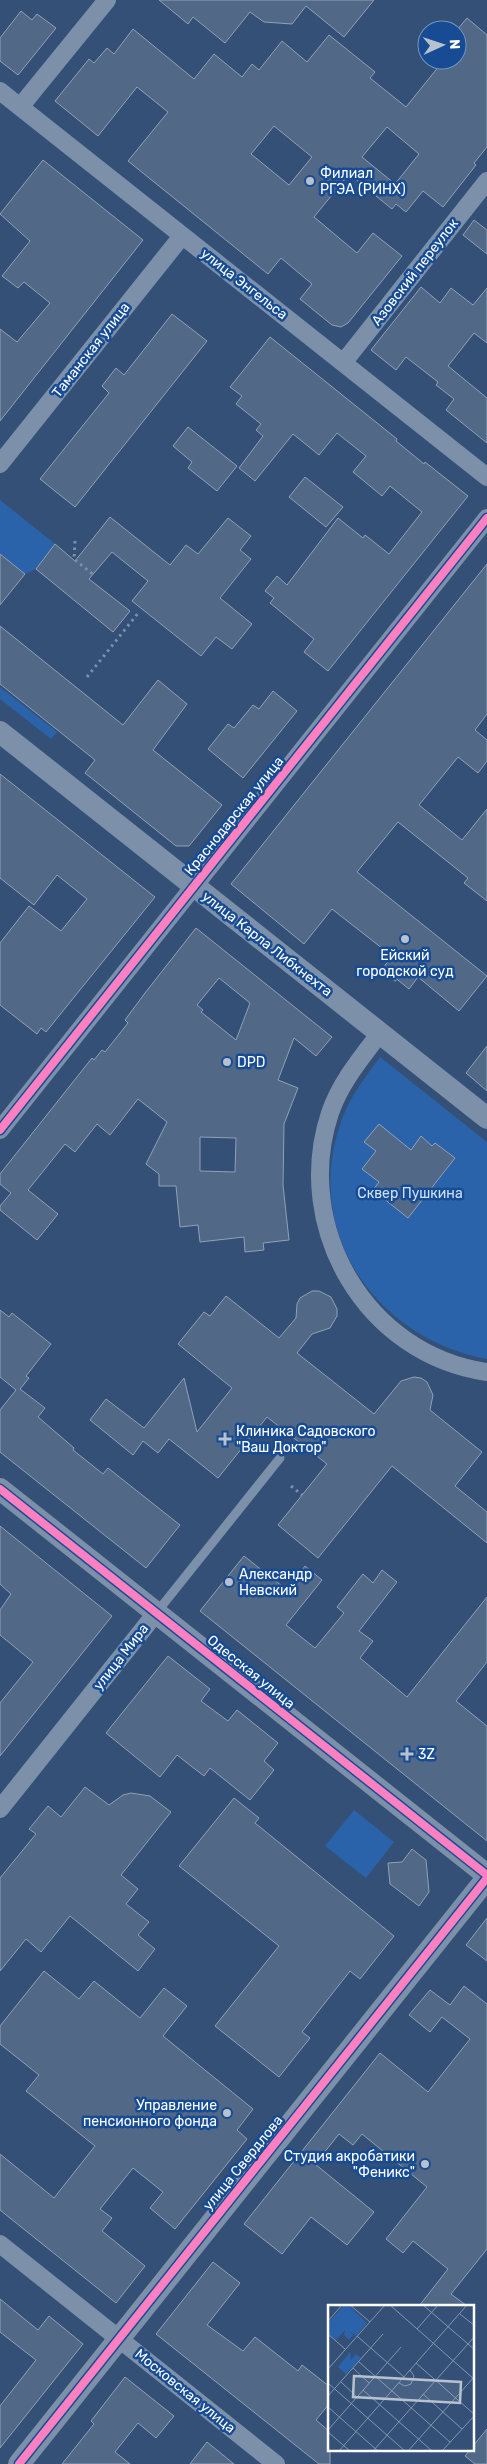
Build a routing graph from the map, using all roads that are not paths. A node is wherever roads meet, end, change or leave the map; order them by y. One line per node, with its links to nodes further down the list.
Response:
1 (107, 0): 3 (street)
2 (0, 92): 3 (street, улица Энгельса)
3 (20, 107): 5 (street, улица Энгельса)
4 (487, 182): 6 (street, Азовский переулок)
5 (182, 236): 6 (street, улица Энгельса); 7 (street, Таманская улица)
6 (343, 363): 8 (street, улица Энгельса)
7 (0, 464)
8 (487, 478)
9 (487, 518): 11 (street, Краснодарская улица)
10 (0, 732): 11 (street, улица Карла Либкнехта)
11 (194, 886): 12 (street, улица Карла Либкнехта); 14 (street, Краснодарская улица)
12 (380, 1033): 13 (street, улица Карла Либкнехта); 15 (street)
13 (487, 1118)
14 (0, 1130)
15 (487, 1372)
16 (280, 1458): 18 (lane, улица Мира)
17 (0, 1489): 18 (street, Одесская улица)
18 (156, 1612): 19 (street, улица Мира); 20 (street, Одесская улица)
19 (0, 1809)
20 (487, 1877): 22 (street, улица Свердлова)
21 (0, 2244): 22 (street, Московская улица)
22 (119, 2339): 23 (street, улица Свердлова); 24 (street, Московская улица)
23 (19, 2464)
24 (276, 2464)

